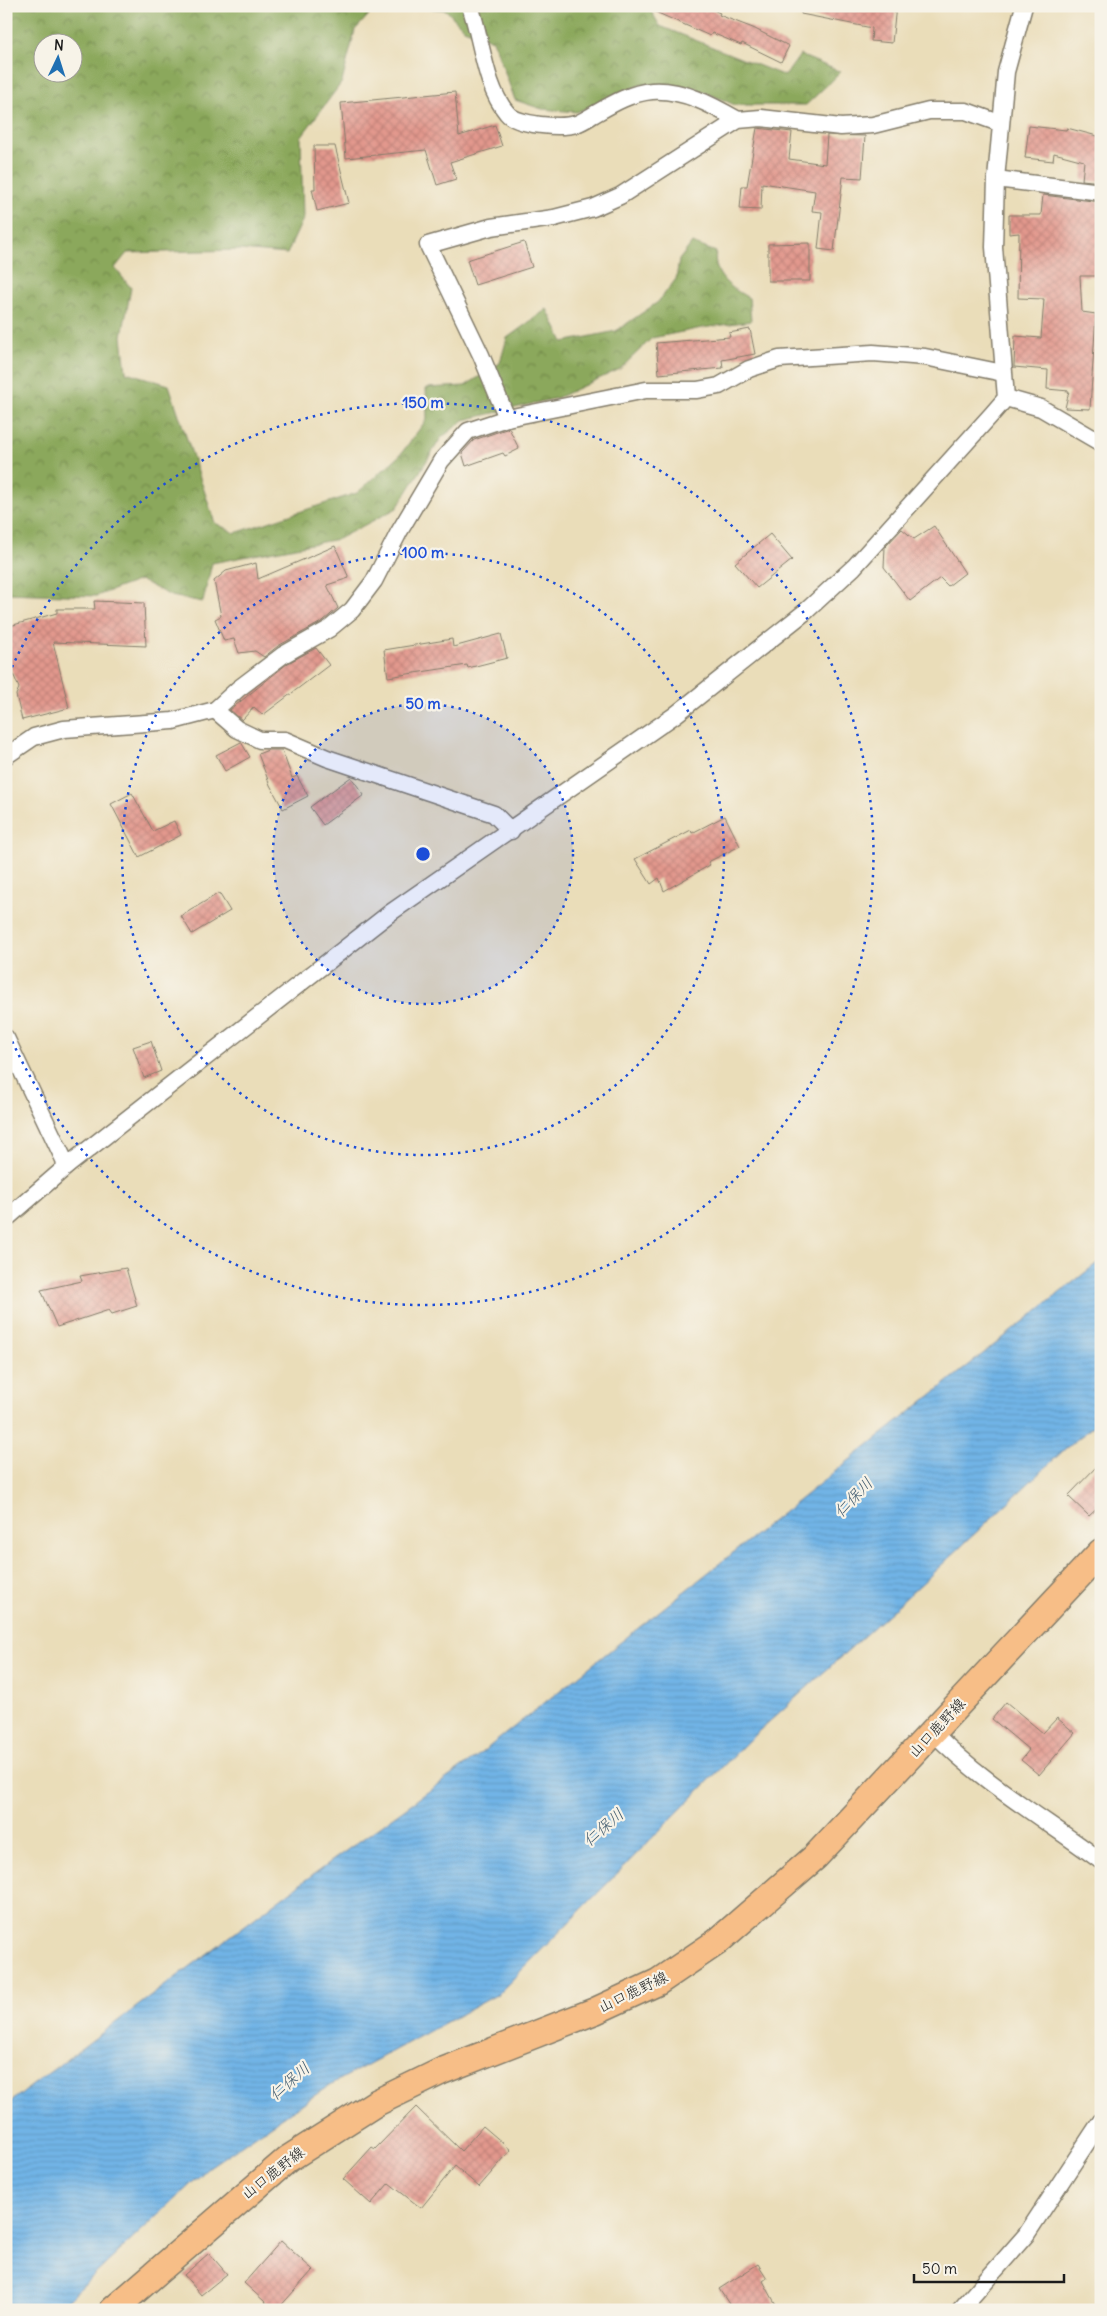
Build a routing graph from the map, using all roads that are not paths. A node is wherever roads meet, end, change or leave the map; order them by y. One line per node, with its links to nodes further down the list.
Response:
1 (470, 6): 3 (street)
2 (1024, 6): 4 (street)
3 (738, 120): 4 (street); 9 (street)
4 (1000, 123): 5 (street)
5 (996, 179): 6 (street); 7 (street)
6 (1101, 192)
7 (1003, 373): 8 (street); 9 (street)
8 (1006, 398): 10 (street); 13 (street)
9 (506, 418): 11 (street)
10 (1101, 443)
11 (215, 710): 12 (street); 13 (street)
12 (6, 756)
13 (511, 830): 15 (street)
14 (6, 1038): 15 (street)
15 (67, 1166): 16 (street)
16 (6, 1218)
17 (1101, 1552): 18 (main road, 山口鹿野線)
18 (933, 1732): 19 (street); 21 (main road, 山口鹿野線)
19 (1101, 1861)
20 (1101, 2121): 22 (street)
21 (113, 2310)
22 (960, 2310)

